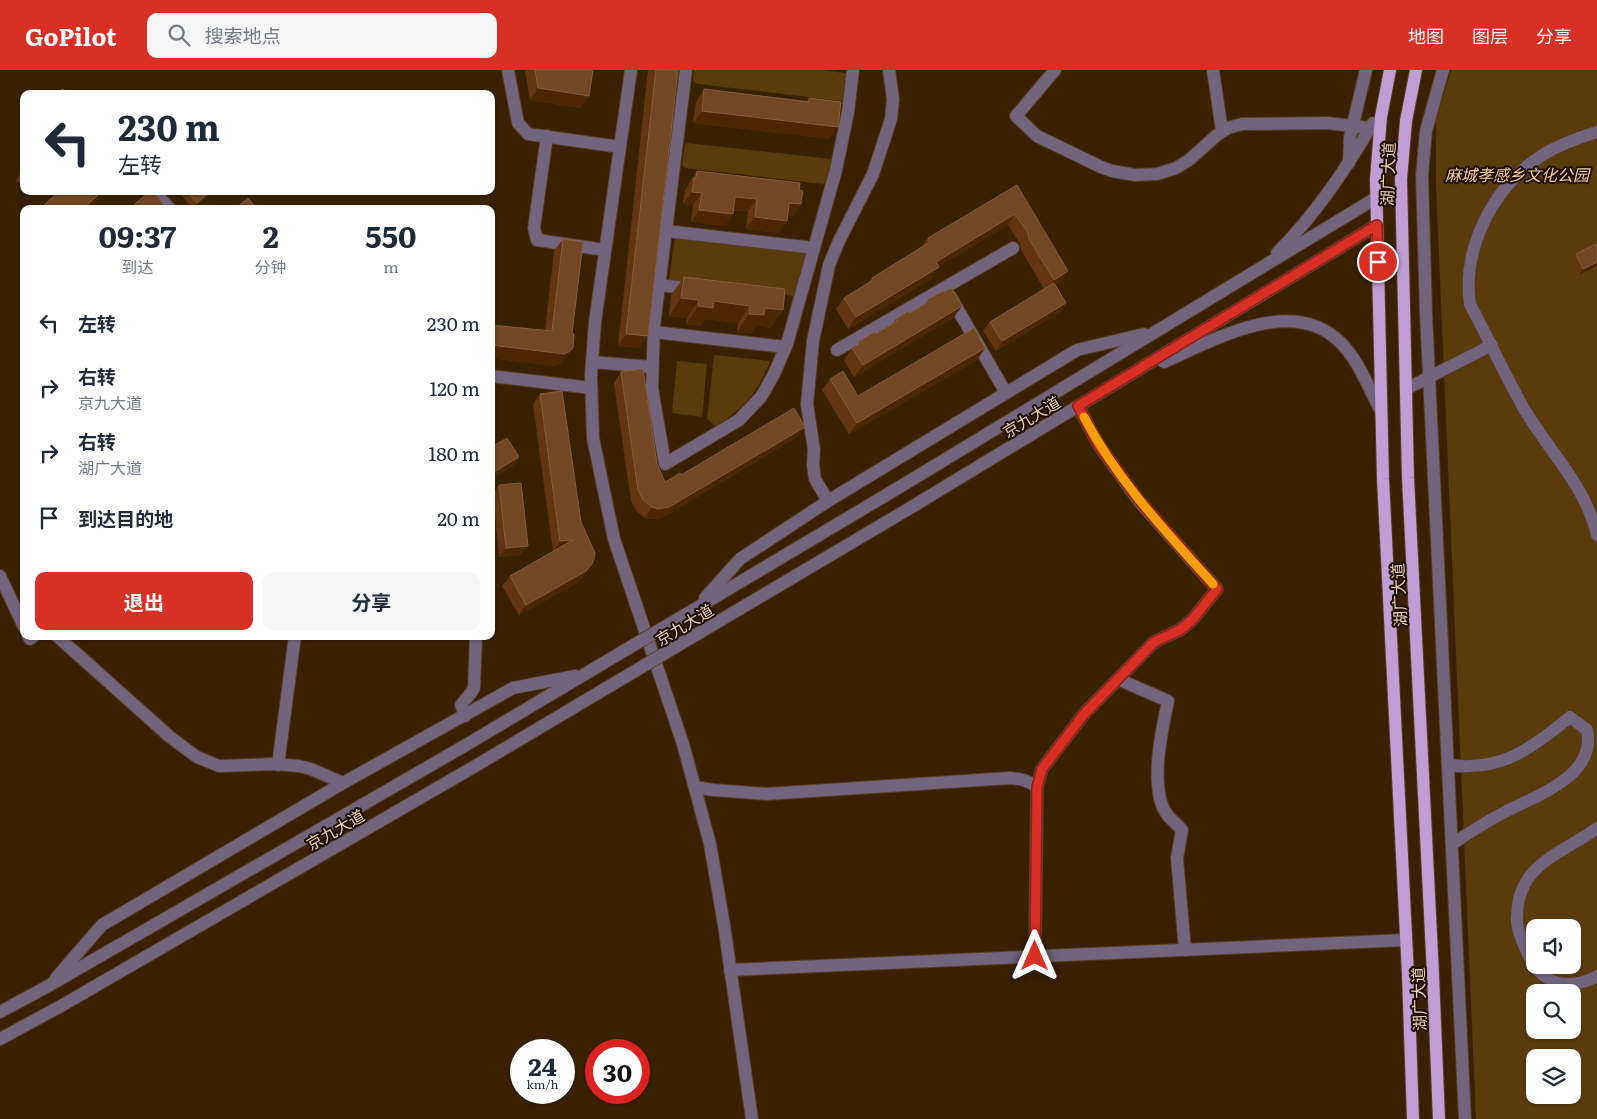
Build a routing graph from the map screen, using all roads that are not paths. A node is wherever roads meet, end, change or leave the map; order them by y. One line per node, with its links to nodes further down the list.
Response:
1 (508, 70): 17 (street)
2 (631, 70): 18 (street)
3 (686, 70): 24 (street)
4 (852, 70): 25 (street)
5 (889, 70): 47 (street)
6 (1055, 70): 15 (street)
7 (1213, 70): 15 (street)
8 (1366, 70): 13 (street)
9 (1390, 70): 12 (main road, 湖广大道)
10 (1416, 70): 43 (main road, 湖广大道)
11 (1443, 70): 40 (street)
12 (1384, 100): 14 (street); 21 (main road, 湖广大道)
13 (1352, 126): 14 (street); 15 (street); 19 (street)
14 (1370, 128): 19 (street)
15 (1222, 131)
16 (1597, 132): 34 (street)
17 (547, 136): 18 (street); 27 (street)
18 (620, 147): 27 (street)
19 (1349, 164): 28 (street)
20 (158, 195): 22 (street)
21 (1376, 198): 23 (main road, 湖广大道); 28 (street, 京九大道)
22 (166, 205)
23 (1377, 225): 41 (street, 京九大道); 46 (main road, 湖广大道)
24 (666, 230): 25 (street); 29 (street)
25 (814, 248): 35 (street)
26 (1013, 248): 30 (street)
27 (605, 250): 37 (street)
28 (1258, 270): 33 (street, 京九大道)
29 (659, 285): 31 (street); 32 (street)
30 (945, 288): 36 (street); 44 (street)
31 (706, 291)
32 (654, 332): 35 (street); 38 (street)
33 (1156, 332): 44 (street); 50 (street, 京九大道)
34 (1492, 346): 40 (street); 48 (street)
35 (785, 347): 38 (street)
36 (837, 350)
37 (592, 362): 38 (street); 42 (street)
38 (652, 367)
39 (495, 376): 42 (street)
40 (1429, 377): 43 (street); 59 (street)
41 (1112, 386): 45 (street, 京九大道); 46 (street)
42 (591, 388): 61 (street)
43 (1406, 389): 75 (main road, 湖广大道)
44 (1006, 393): 47 (street)
45 (1078, 406): 56 (street); 72 (street, 京九大道, bridge)
46 (1381, 411): 65 (main road, 湖广大道)
47 (828, 501): 50 (street)
48 (1597, 535)
49 (0, 576): 51 (street)
50 (698, 607): 55 (street, 京九大道, bridge)
51 (20, 618)
52 (62, 640): 58 (street)
53 (294, 640): 58 (street)
54 (476, 640): 57 (street)
55 (585, 674): 57 (street); 70 (street, 京九大道)
56 (1118, 679): 62 (street); 66 (street)
57 (465, 716): 60 (street)
58 (278, 764): 60 (street)
59 (1448, 765): 64 (street); 64 (street)
60 (343, 784): 70 (street)
61 (696, 787): 62 (street); 68 (street)
62 (1037, 787): 67 (street)
63 (1597, 828): 69 (street)
64 (1452, 844): 76 (street)
65 (1406, 940): 66 (street); 74 (main road, 湖广大道)
66 (1185, 950): 67 (street)
67 (1035, 956): 68 (street)
68 (730, 970): 73 (street)
69 (1597, 976)
70 (50, 985): 71 (street, 京九大道)
71 (0, 1012)
72 (0, 1039)
73 (752, 1119)
74 (1413, 1119)
75 (1439, 1119)
76 (1466, 1119)

